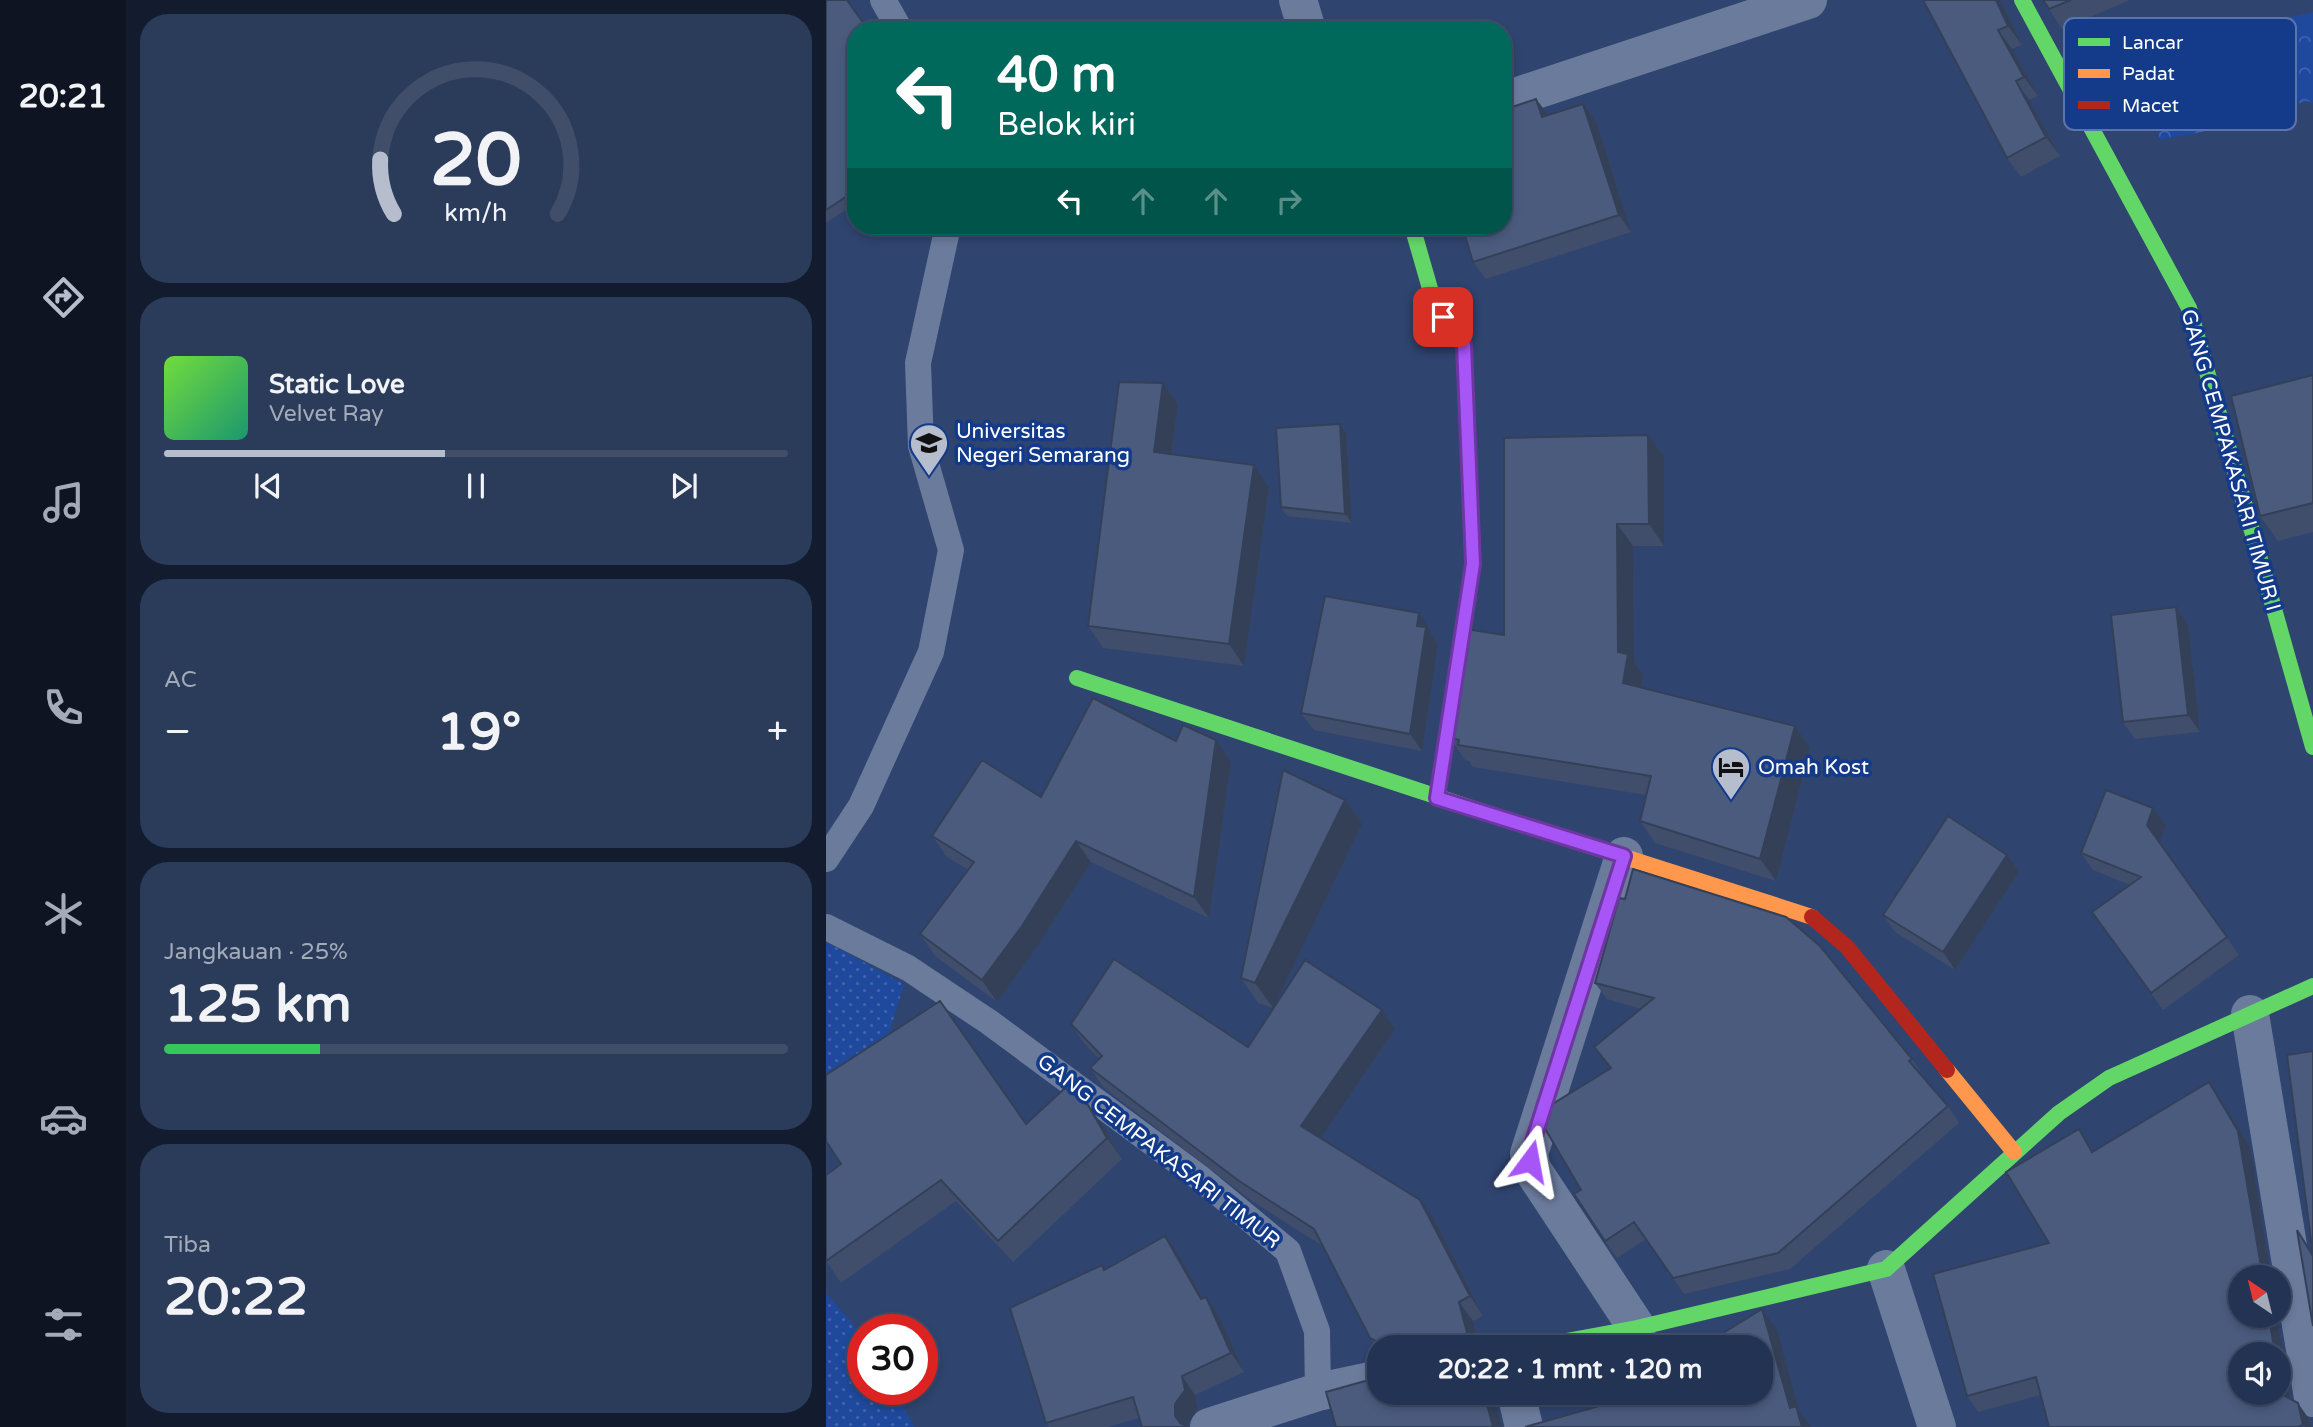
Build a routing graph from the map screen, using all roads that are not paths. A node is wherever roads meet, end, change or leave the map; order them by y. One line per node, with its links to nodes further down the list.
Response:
1 (883, 0): 5 (lane)
2 (1298, 0): 6 (street)
3 (1808, 0): 8 (street)
4 (2022, 0): 7 (street, GANG CEMPAKASARI TIMUR I)
5 (895, 21)
6 (1304, 21)
7 (2064, 77)
8 (1512, 98)
9 (2093, 130): 13 (street, GANG CEMPAKASARI TIMUR I)
10 (946, 235): 16 (lane)
11 (1415, 235): 14 (street)
12 (1077, 678): 14 (street)
13 (2313, 747)
14 (1437, 798): 15 (street)
15 (1624, 856): 20 (street); 22 (street)
16 (826, 859)
17 (826, 927): 25 (lane, GANG CEMPAKASARI TIMUR)
18 (2313, 986): 19 (street)
19 (2250, 1014): 20 (street); 26 (street)
20 (2014, 1153): 21 (street)
21 (1886, 1269): 22 (street); 30 (street)
22 (1637, 1328): 23 (street)
23 (1599, 1335)
24 (1367, 1382): 25 (street)
25 (1318, 1392): 28 (street)
26 (2313, 1398)
27 (1519, 1405): 29 (street)
28 (1209, 1427)
29 (1524, 1427)
30 (1937, 1427)

